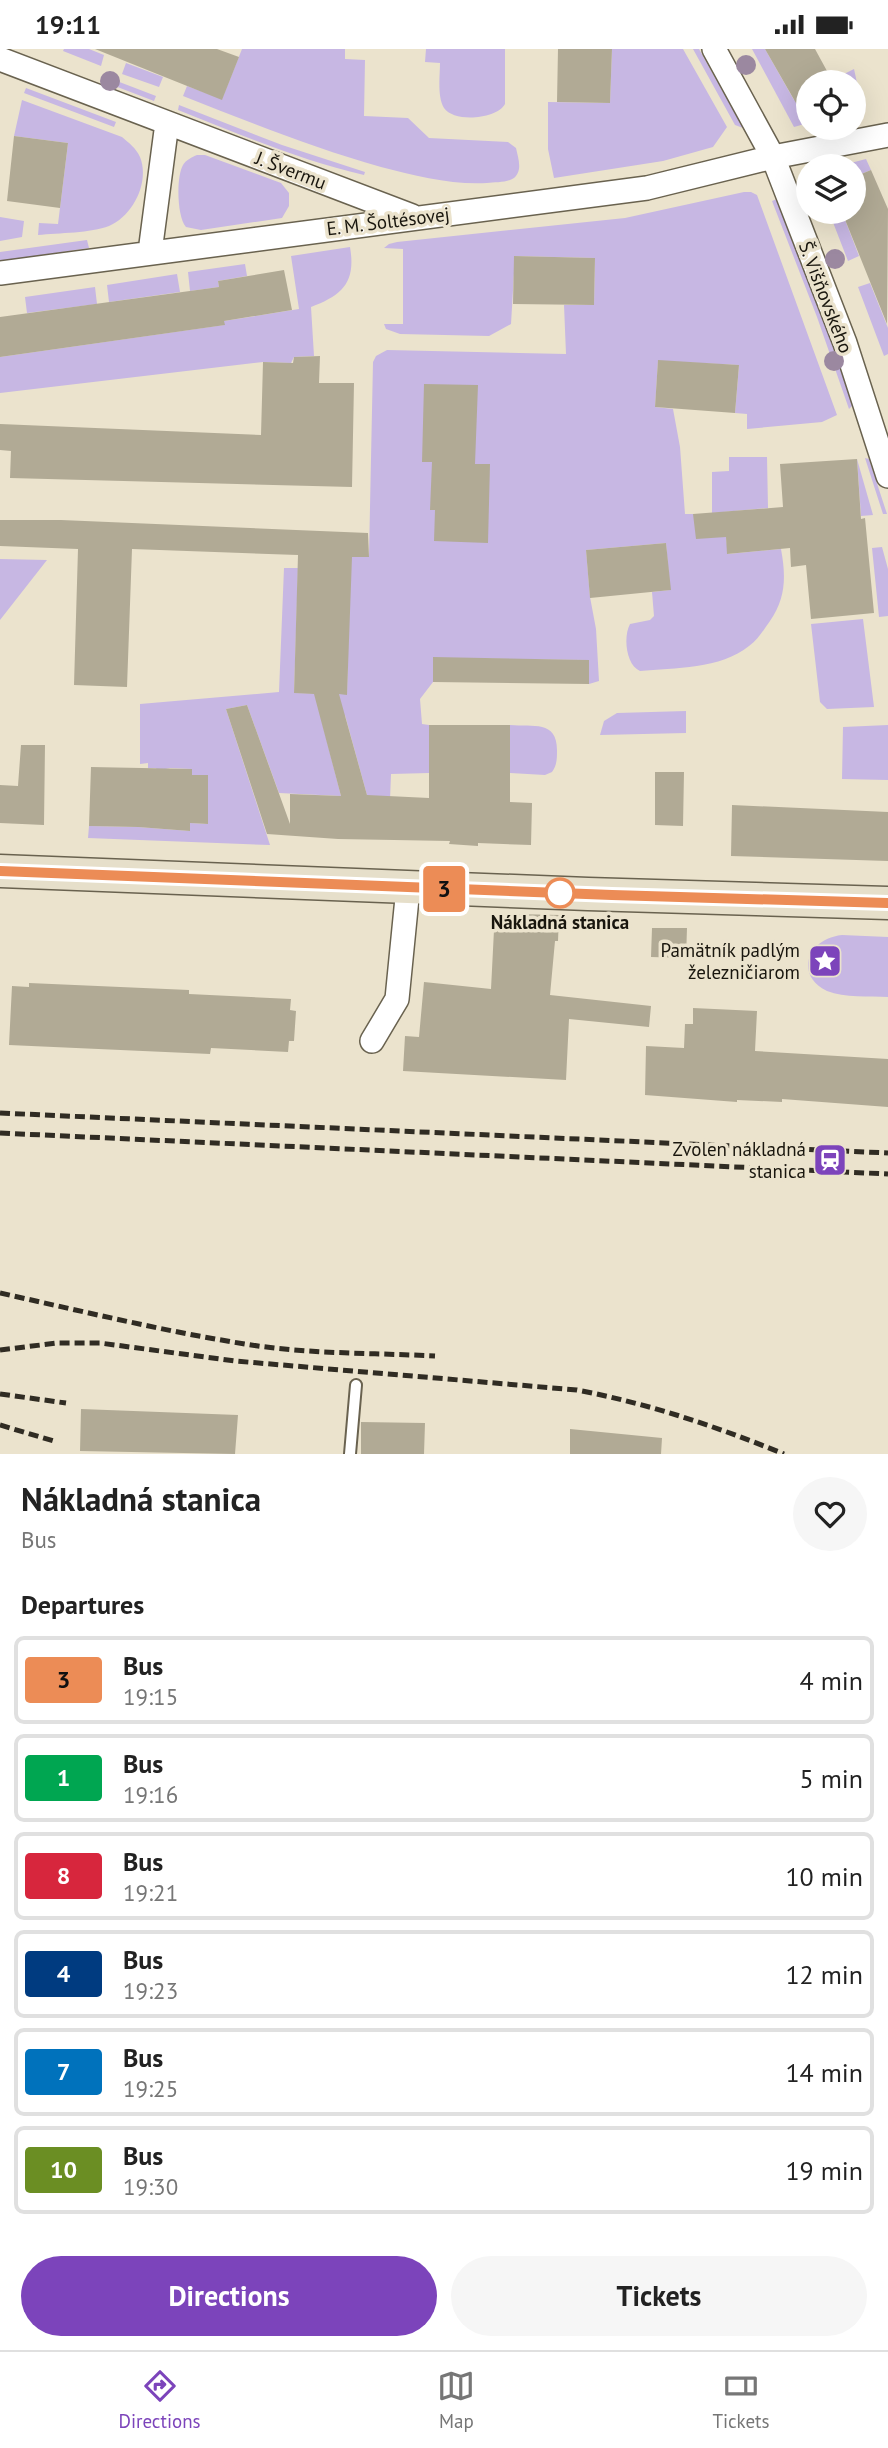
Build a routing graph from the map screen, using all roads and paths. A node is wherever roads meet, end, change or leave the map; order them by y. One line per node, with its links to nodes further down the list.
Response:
1 (715, 49): 5 (street, Š. Višňovského)
2 (0, 59): 3 (street, J. Švermu)
3 (167, 123): 6 (street, J. Švermu); 7 (street)
4 (888, 135): 5 (street, E. M. Šoltésovej)
5 (773, 157): 6 (street, E. M. Šoltésovej); 9 (street, Š. Višňovského)
6 (415, 218): 7 (street, E. M. Šoltésovej)
7 (150, 252): 8 (street, E. M. Šoltésovej)
8 (0, 273)
9 (888, 475)
10 (0, 871): 11 (street)
11 (408, 888): 12 (street); 13 (street)
12 (888, 903)
13 (372, 1041)
14 (356, 1385): 15 (lane)
15 (350, 1454)

